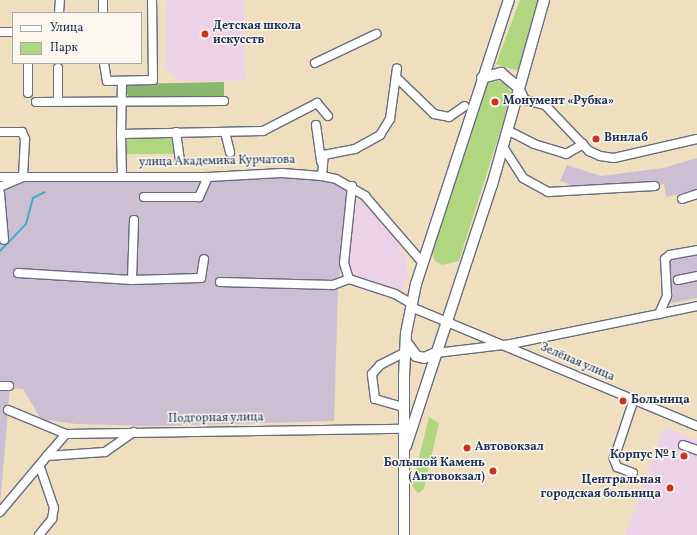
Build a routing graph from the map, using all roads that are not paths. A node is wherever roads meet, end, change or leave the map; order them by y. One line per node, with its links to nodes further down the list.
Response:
1 (60, 0): 6 (street)
2 (103, 0): 7 (street)
3 (152, 0): 16 (street)
4 (509, 0): 15 (main road)
5 (544, 0): 17 (main road)
6 (59, 12)
7 (103, 12)
8 (0, 32): 9 (street)
9 (12, 32)
10 (376, 34): 11 (street)
11 (315, 63)
12 (28, 64): 18 (street)
13 (104, 64): 16 (street)
14 (58, 68): 19 (street)
15 (482, 78): 17 (main road); 53 (main road)
16 (122, 81): 20 (street)
17 (519, 88): 26 (main road); 32 (street)
18 (28, 93)
19 (58, 101): 20 (street); 22 (street)
20 (121, 101): 21 (street); 30 (street)
21 (224, 101)
22 (36, 102)
23 (465, 106): 36 (street)
24 (328, 116): 29 (street)
25 (316, 125): 36 (street)
26 (508, 130): 32 (street); 33 (main road)
27 (0, 132): 40 (street)
28 (176, 132): 29 (street); 30 (street); 35 (street)
29 (225, 132): 34 (street)
30 (121, 134): 38 (street)
31 (697, 139): 32 (street)
32 (583, 144)
33 (503, 147): 43 (street); 63 (main road)
34 (230, 152)
35 (180, 161)
36 (321, 167): 39 (street)
37 (0, 176): 40 (street, улица Академика Курчатова)
38 (122, 176): 40 (street, улица Академика Курчатова); 41 (street, улица Академика Курчатова)
39 (322, 176): 41 (street, улица Академика Курчатова); 42 (street, улица Академика Курчатова)
40 (23, 177): 44 (street)
41 (208, 177): 47 (street)
42 (352, 186): 53 (street, улица Академика Курчатова); 56 (street)
43 (655, 186)
44 (0, 187)
45 (0, 193): 50 (street)
46 (697, 194): 48 (street)
47 (144, 197)
48 (682, 199)
49 (134, 220): 57 (street)
50 (4, 240)
51 (697, 250): 62 (street)
52 (204, 259): 57 (street)
53 (422, 262): 60 (main road)
54 (18, 273): 57 (street)
55 (697, 276): 58 (street)
56 (349, 279): 59 (street); 60 (street, Зелёная улица)
57 (132, 280)
58 (678, 280)
59 (220, 282)
60 (412, 306): 63 (street, Зелёная улица); 65 (main road)
61 (697, 306): 62 (street)
62 (659, 314): 64 (street)
63 (447, 325): 64 (street, Зелёная улица); 66 (main road)
64 (502, 345): 66 (street); 69 (street, Зелёная улица)
65 (405, 347): 66 (main road); 70 (main road); 70 (street)
66 (436, 353): 78 (main road)
67 (0, 386): 68 (street)
68 (9, 386)
69 (634, 399): 72 (street, Зелёная улица); 81 (street)
70 (403, 407): 73 (main road)
71 (8, 410): 75 (street, Подгорная улица)
72 (697, 426)
73 (403, 429): 74 (street, Подгорная улица); 78 (main road)
74 (134, 432): 75 (street, Подгорная улица); 79 (street)
75 (66, 434): 79 (street)
76 (684, 445): 77 (street)
77 (697, 450)
78 (404, 453): 84 (main road)
79 (47, 456): 80 (street)
80 (40, 467): 82 (street); 83 (street)
81 (633, 473)
82 (0, 512)
83 (39, 535)
84 (404, 535)

